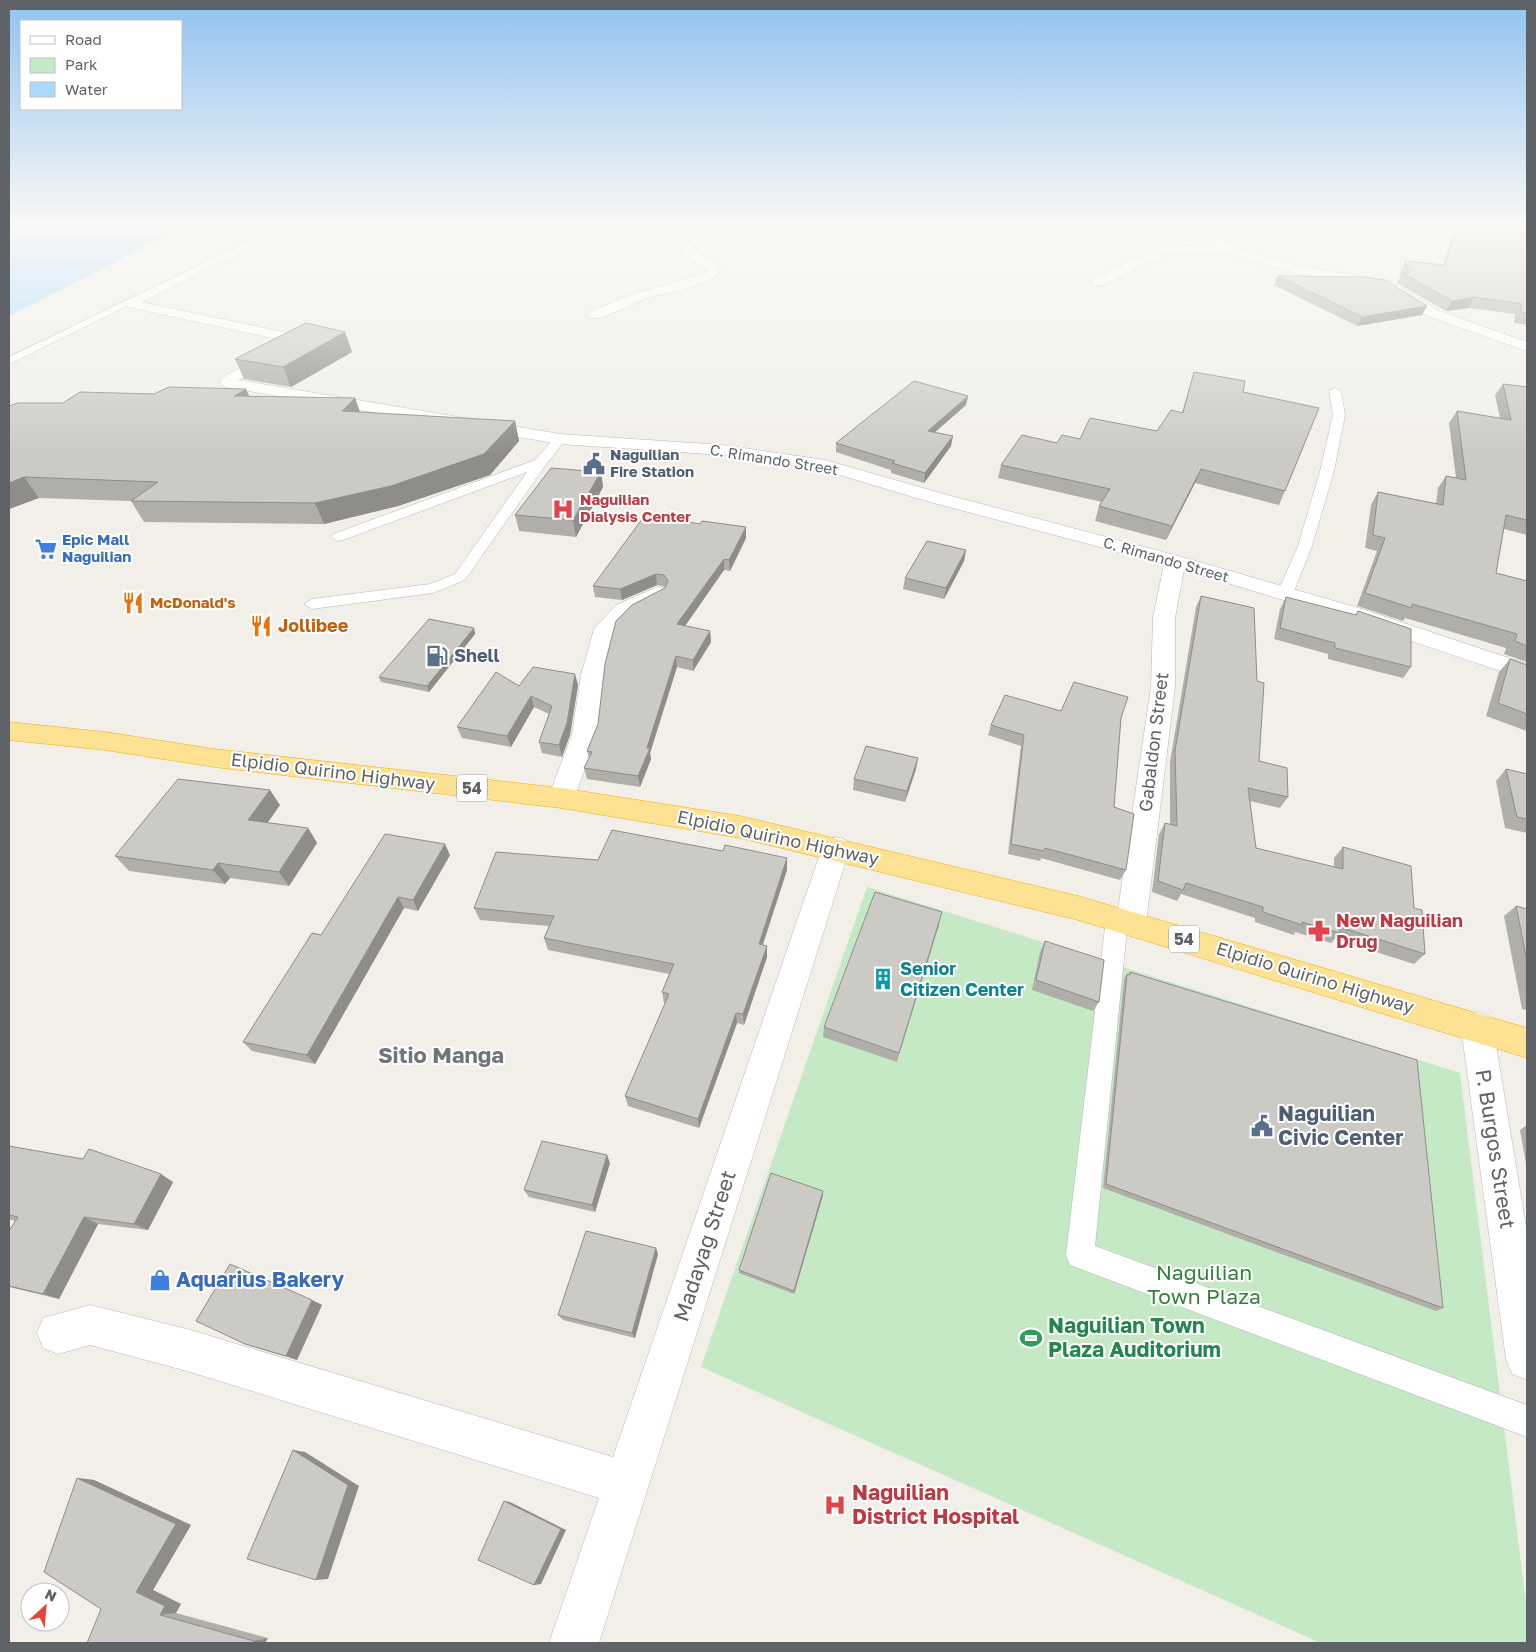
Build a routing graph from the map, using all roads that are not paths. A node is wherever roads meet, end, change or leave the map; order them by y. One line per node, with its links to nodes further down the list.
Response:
1 (626, 302): 4 (street)
2 (1414, 302): 5 (street)
3 (128, 303): 6 (lane); 9 (street, C. Rimando Street)
4 (594, 315)
5 (1527, 347)
6 (9, 360)
7 (1335, 392): 15 (lane)
8 (284, 405): 9 (lane)
9 (362, 406): 10 (street, C. Rimando Street)
10 (560, 439): 11 (lane); 13 (street, C. Rimando Street)
11 (540, 463): 12 (lane); 16 (lane)
12 (338, 537)
13 (1175, 561): 15 (street, C. Rimando Street); 21 (street, Gabaldon Street)
14 (657, 592): 19 (street)
15 (1285, 594): 17 (street, C. Rimando Street)
16 (312, 604)
17 (1527, 672)
18 (9, 731): 19 (highway, Elpidio Quirino Highway / 54)
19 (561, 798): 20 (highway, Elpidio Quirino Highway / 54)
20 (836, 848): 21 (highway, Elpidio Quirino Highway / 54); 27 (street, Madayag Street)
21 (1124, 921): 22 (highway, Elpidio Quirino Highway / 54); 26 (lane)
22 (1477, 1027): 23 (highway, Elpidio Quirino Highway / 54); 25 (street, P. Burgos Street)
23 (1527, 1043)
24 (58, 1333): 27 (street)
25 (1527, 1359)
26 (1527, 1421)
27 (627, 1484): 28 (street, Madayag Street)
28 (574, 1643)

